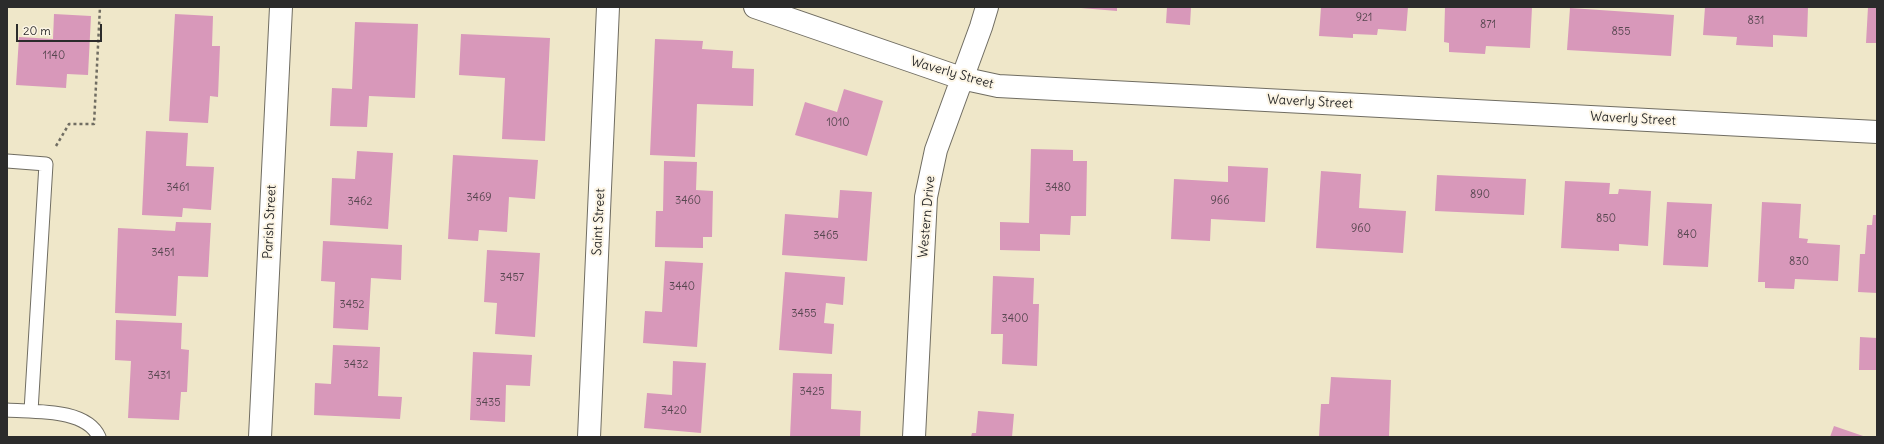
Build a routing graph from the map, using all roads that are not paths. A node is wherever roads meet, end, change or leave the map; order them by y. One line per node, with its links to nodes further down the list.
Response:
1 (281, 7): 11 (street, Parish Street)
2 (608, 7): 12 (street, Saint Street)
3 (755, 7): 5 (street, Waverly Street)
4 (987, 7): 5 (street, Western Drive)
5 (962, 78): 6 (street, Waverly Street); 13 (street, Western Drive)
6 (1877, 132)
7 (7, 162): 9 (lane)
8 (7, 410): 9 (lane)
9 (31, 412): 10 (lane)
10 (99, 437)
11 (260, 437)
12 (590, 437)
13 (914, 437)

